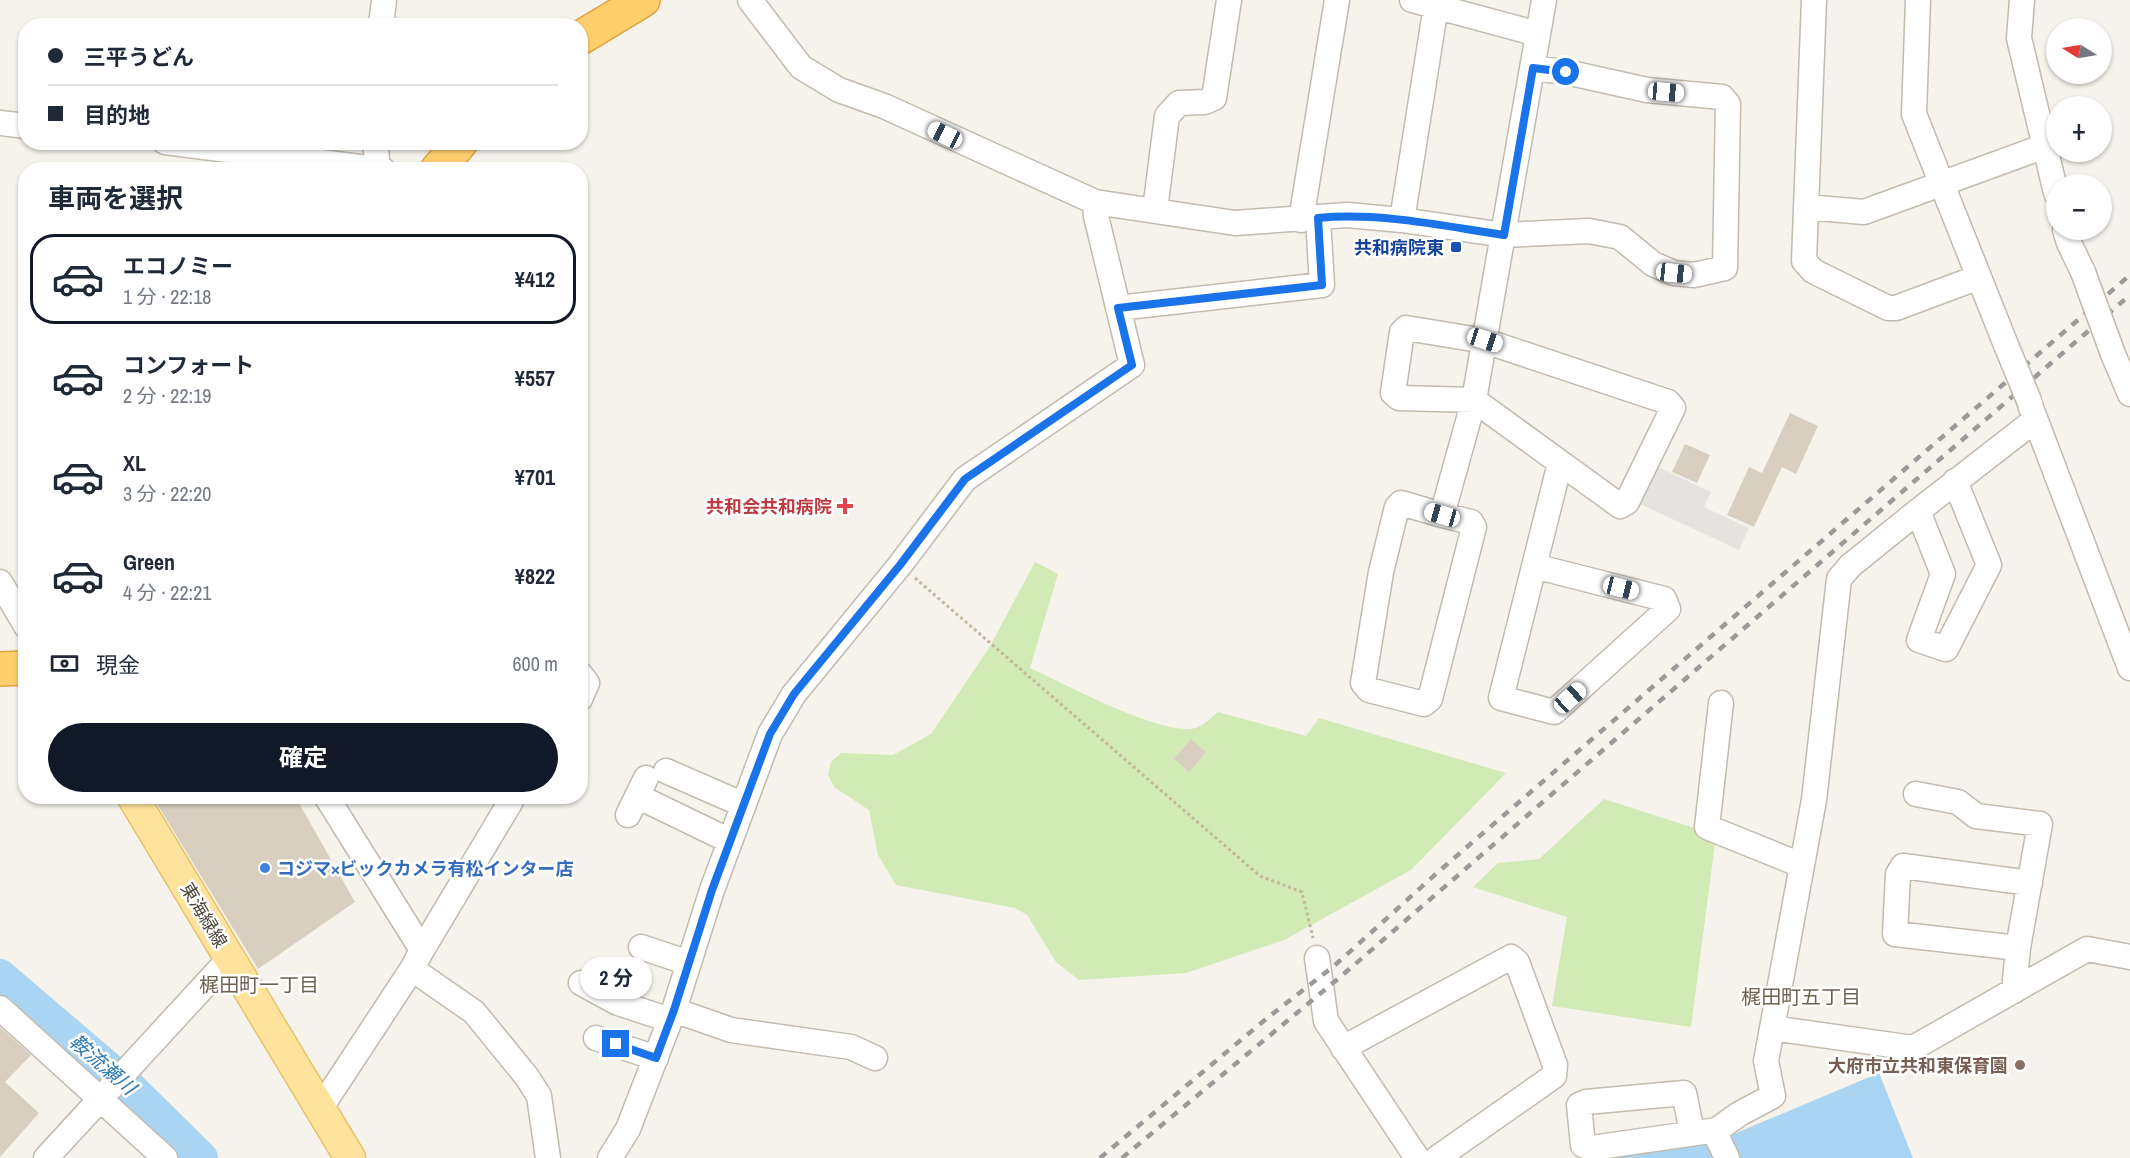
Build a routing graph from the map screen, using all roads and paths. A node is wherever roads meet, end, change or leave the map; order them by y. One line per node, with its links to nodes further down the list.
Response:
1 (384, 0): 12 (street)
2 (643, 0): 13 (highway)
3 (750, 0): 25 (street)
4 (1228, 0): 27 (street)
5 (1337, 0): 28 (street)
6 (1412, 0): 11 (street)
7 (1544, 0): 14 (street)
8 (1814, 0): 26 (street)
9 (1918, 0): 24 (street)
10 (2022, 0): 18 (street)
11 (1436, 6): 14 (street); 29 (street)
12 (382, 18)
13 (588, 33)
14 (1538, 34): 15 (street)
15 (1533, 68): 30 (street); 30 (street)
16 (0, 123): 17 (street)
17 (18, 125)
18 (2045, 146): 23 (street); 24 (street)
19 (229, 150): 21 (street)
20 (454, 150): 22 (highway)
21 (325, 162)
22 (445, 162)
23 (2052, 174)
24 (1941, 183): 26 (street); 32 (street)
25 (1095, 202): 27 (street); 33 (street)
26 (1806, 207): 32 (street)
27 (1155, 210): 28 (street)
28 (1309, 219): 29 (street); 33 (street)
29 (1402, 220): 30 (street)
30 (1504, 235): 34 (street)
31 (2068, 240): 35 (street, bridge)
32 (1979, 277): 37 (street, bridge)
33 (1118, 308): 42 (street)
34 (1485, 340): 36 (street); 36 (street); 38 (street)
35 (2129, 387)
36 (1474, 400): 38 (street); 41 (street)
37 (2032, 412): 39 (street); 47 (street)
38 (1560, 463): 43 (street)
39 (1955, 481): 40 (street); 40 (street)
40 (1918, 511): 56 (street)
41 (1442, 515): 41 (street)
42 (900, 565): 54 (street); 62 (path)
43 (1534, 566): 43 (street)
44 (0, 582): 45 (street)
45 (18, 612)
46 (18, 668): 48 (highway)
47 (2130, 668)
48 (0, 669)
49 (1721, 703): 56 (street)
50 (1916, 794): 57 (street)
51 (137, 804): 61 (main road, 東海緑線)
52 (330, 804): 63 (street)
53 (509, 804): 63 (street)
54 (744, 805): 55 (street); 55 (street)
55 (730, 841): 64 (street)
56 (1801, 865): 69 (street)
57 (2030, 883): 59 (street); 59 (street)
58 (641, 947): 64 (street)
59 (2018, 948): 66 (street)
60 (2130, 957): 66 (street)
61 (230, 958): 74 (street); 75 (main road, 東海緑線)
62 (1317, 958): 71 (street)
63 (417, 960): 75 (street); 81 (street)
64 (689, 963): 68 (street)
65 (581, 983): 68 (street)
66 (2014, 991): 69 (street)
67 (0, 1008): 74 (street)
68 (672, 1015): 72 (street); 73 (street)
69 (1772, 1028): 76 (street)
70 (596, 1038): 72 (street)
71 (1343, 1048): 83 (street); 84 (street)
72 (656, 1058): 82 (street)
73 (875, 1058)
74 (111, 1086): 78 (street); 79 (street)
75 (320, 1109): 80 (main road, 東海緑線)
76 (1717, 1130): 77 (street); 85 (street)
77 (1692, 1132)
78 (46, 1158)
79 (165, 1158)
80 (350, 1158)
81 (548, 1158)
82 (610, 1158)
83 (1417, 1158)
84 (1437, 1158)
85 (1727, 1158)

